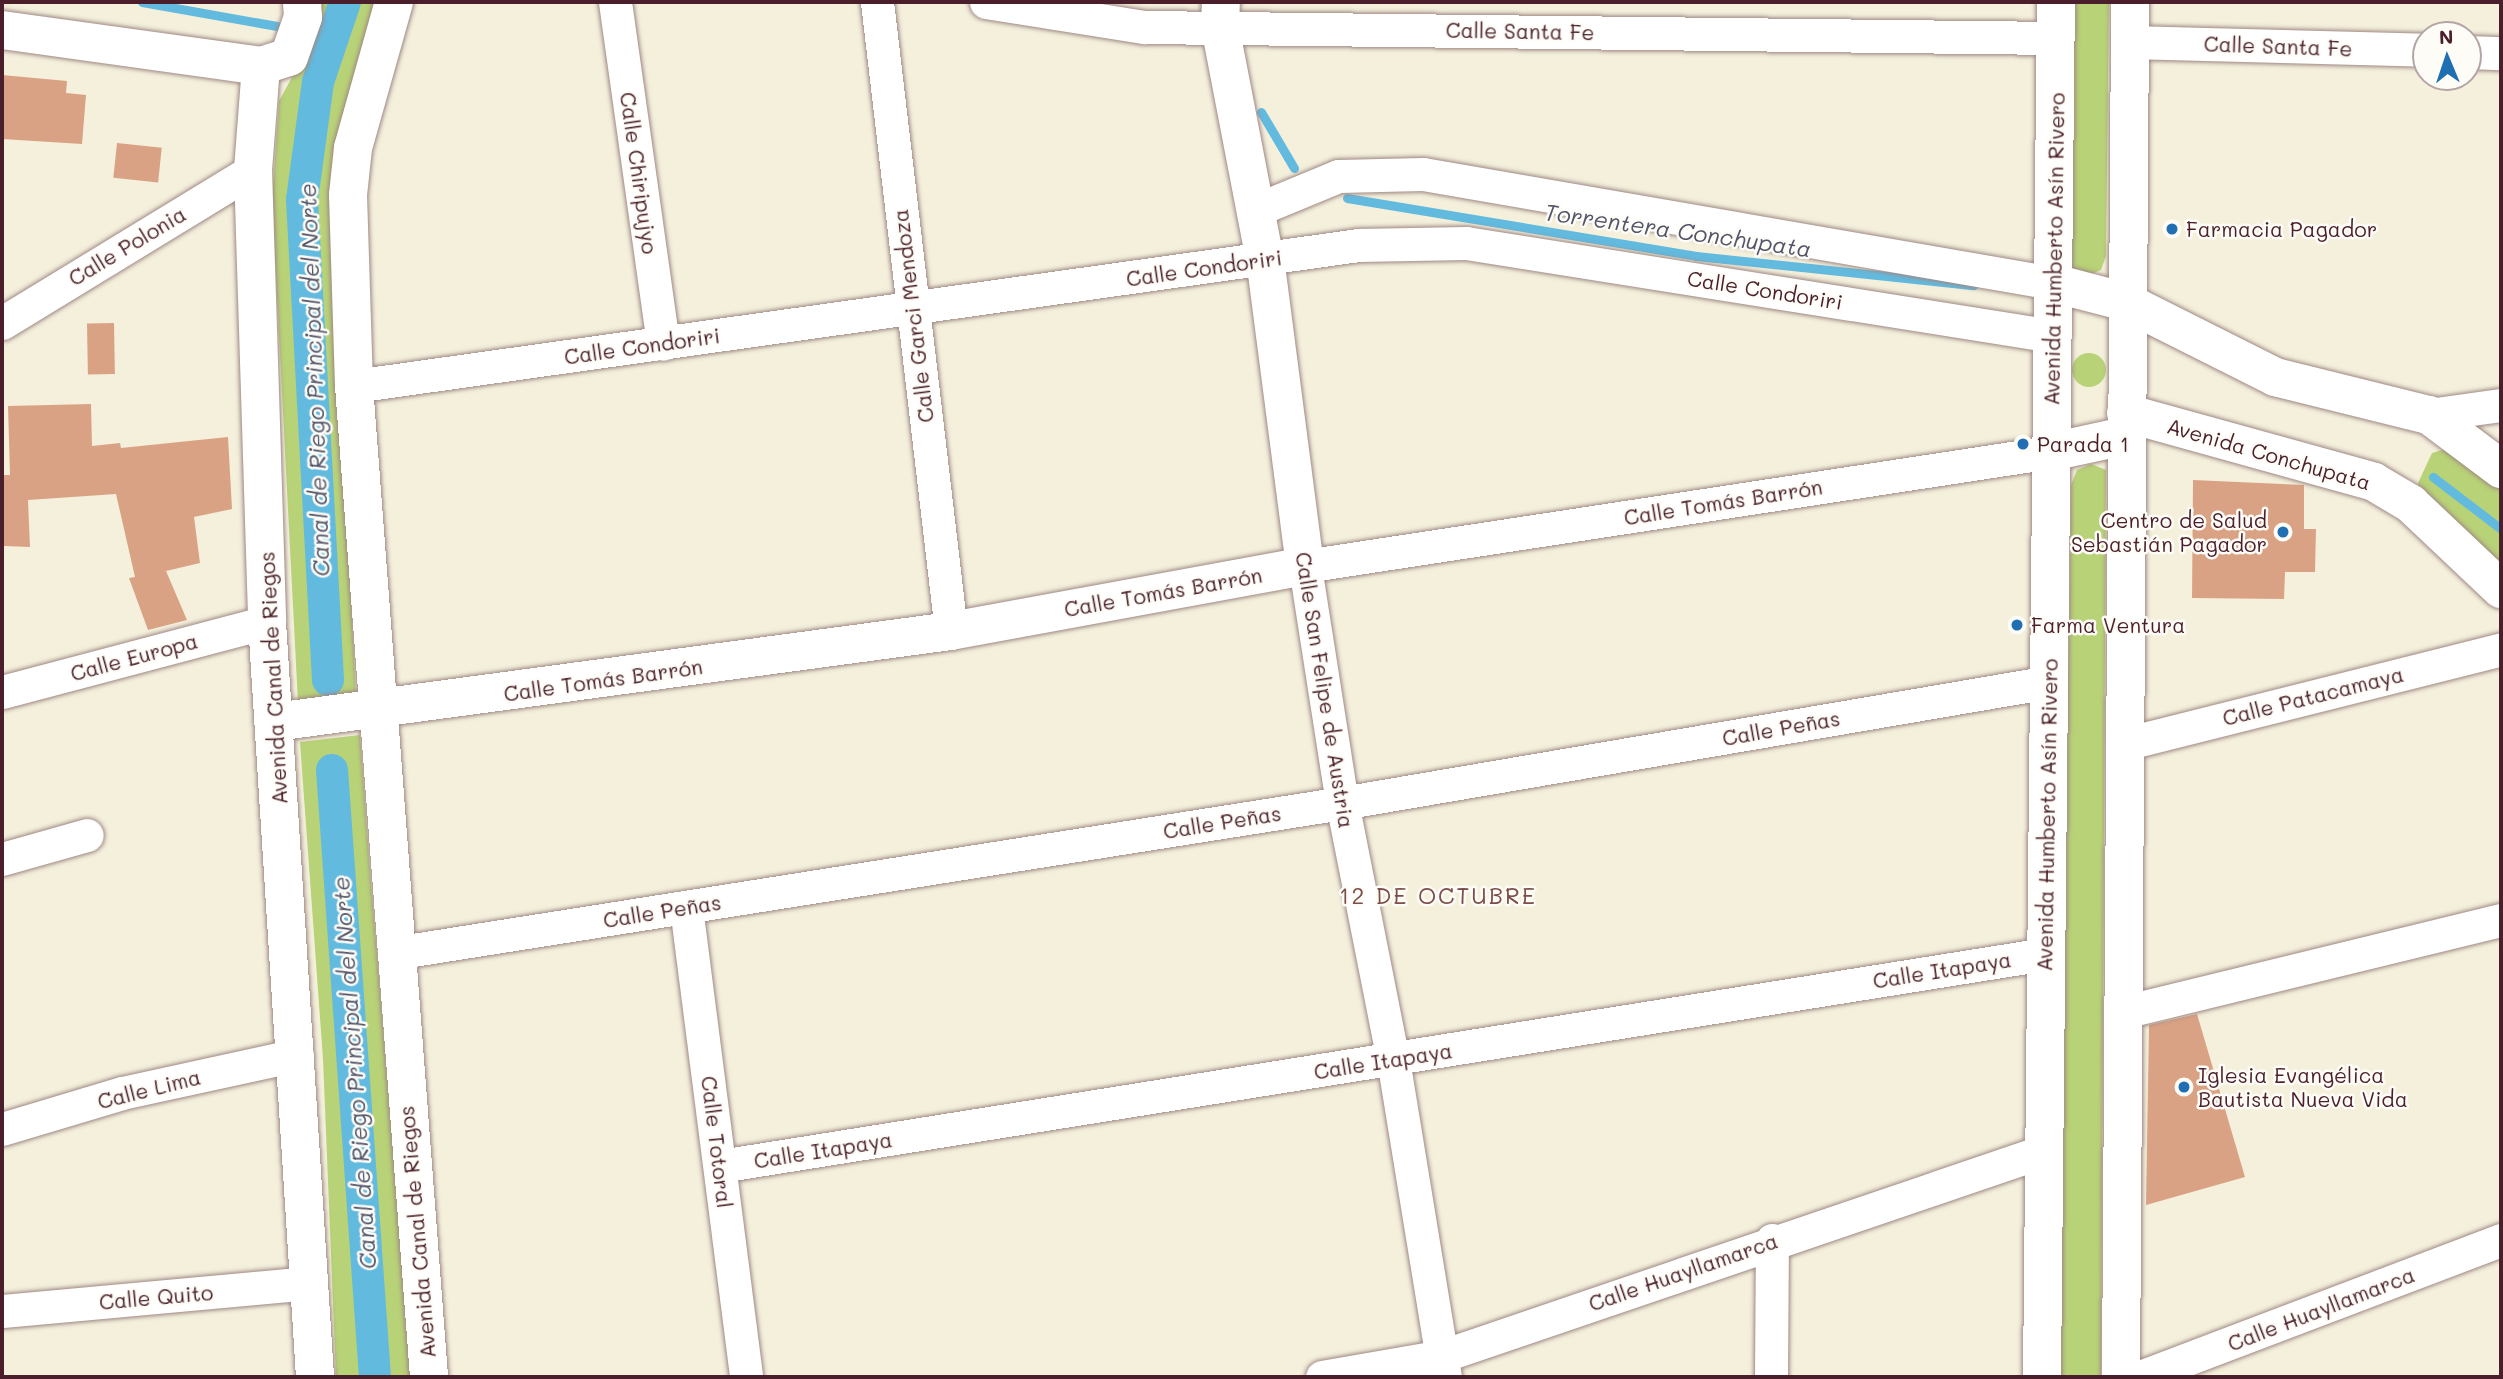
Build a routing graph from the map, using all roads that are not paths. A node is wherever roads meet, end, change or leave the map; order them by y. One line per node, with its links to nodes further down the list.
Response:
1 (302, 2): 14 (street)
2 (394, 2): 24 (street, Avenida Canal de Riegos)
3 (615, 2): 23 (street, Calle Chiripujyo)
4 (877, 2): 20 (street, Calle Garci Mendoza)
5 (985, 2): 7 (street, Calle Santa Fe)
6 (2130, 2): 10 (street)
7 (1220, 14): 8 (street, Calle Santa Fe); 16 (street, Calle San Felipe de Austria)
8 (2056, 20): 18 (street, Avenida Humberto Asín Rivero)
9 (2, 30): 14 (street)
10 (2129, 42): 11 (street, Calle Santa Fe); 19 (street)
11 (2412, 50)
12 (2482, 52): 13 (street)
13 (2501, 53)
14 (261, 66): 15 (street, Avenida Canal de Riegos)
15 (253, 170): 21 (street, Calle Polonia); 32 (street, Avenida Canal de Riegos)
16 (1256, 210): 17 (street, Calle San Felipe de Austria); 18 (street)
17 (1265, 260): 20 (street, Calle Condoriri); 22 (street, Calle Condoriri); 30 (street, Calle San Felipe de Austria)
18 (2053, 283): 19 (street); 22 (street, Avenida Humberto Asín Rivero)
19 (2126, 302): 26 (street); 27 (street)
20 (912, 309): 23 (street, Calle Condoriri); 33 (street, Calle Garci Mendoza)
21 (2, 323)
22 (2053, 336): 28 (street, Avenida Humberto Asín Rivero)
23 (663, 344): 24 (street, Calle Condoriri)
24 (354, 386): 37 (street, Avenida Canal de Riegos)
25 (2501, 405): 26 (street)
26 (2429, 415): 29 (street)
27 (2125, 425): 28 (street, Avenida Conchupata); 31 (street, Avenida Conchupata); 39 (street)
28 (2051, 452): 30 (street, Calle Tomás Barrón); 35 (street, Avenida Humberto Asín Rivero)
29 (2501, 469)
30 (1305, 566): 33 (street, Calle Tomás Barrón); 40 (street, Calle San Felipe de Austria)
31 (2501, 589)
32 (267, 622): 36 (street, Calle Europa); 38 (street, Avenida Canal de Riegos)
33 (951, 631): 37 (street, Calle Tomás Barrón)
34 (2501, 649): 39 (street, Calle Patacamaya)
35 (2049, 682): 40 (street, Calle Peñas); 46 (street, Avenida Humberto Asín Rivero)
36 (2, 692)
37 (376, 711): 38 (street, Calle Tomás Barrón); 45 (street, Avenida Canal de Riegos)
38 (275, 722): 48 (street, Avenida Canal de Riegos)
39 (2124, 744): 47 (street)
40 (1342, 803): 43 (street, Calle Peñas); 49 (street, Calle San Felipe de Austria)
41 (86, 835): 42 (street)
42 (2, 859)
43 (686, 907): 45 (street, Calle Peñas); 52 (street, Calle Totoral)
44 (2501, 920): 47 (street)
45 (394, 953): 59 (street, Avenida Canal de Riegos)
46 (2045, 954): 49 (street, Calle Itapaya); 51 (street, Avenida Humberto Asín Rivero)
47 (2123, 1012): 64 (street)
48 (298, 1055): 50 (street, Calle Lima); 55 (street, Avenida Canal de Riegos)
49 (1392, 1060): 52 (street, Calle Itapaya); 57 (street, Calle San Felipe de Austria)
50 (2, 1129)
51 (2041, 1152): 53 (street, Calle Huayllamarca); 63 (street, Avenida Humberto Asín Rivero)
52 (720, 1166): 60 (street, Calle Totoral)
53 (1772, 1240): 57 (street, Calle Huayllamarca); 62 (street)
54 (2501, 1240): 65 (street, Calle Huayllamarca)
55 (310, 1283): 56 (street, Calle Quito); 58 (street, Avenida Canal de Riegos)
56 (2, 1311)
57 (1443, 1367): 61 (street, Calle Huayllamarca)
58 (315, 1377)
59 (429, 1377)
60 (746, 1377)
61 (1322, 1377)
62 (1771, 1377)
63 (2042, 1377)
64 (2121, 1377)
65 (2140, 1377)

